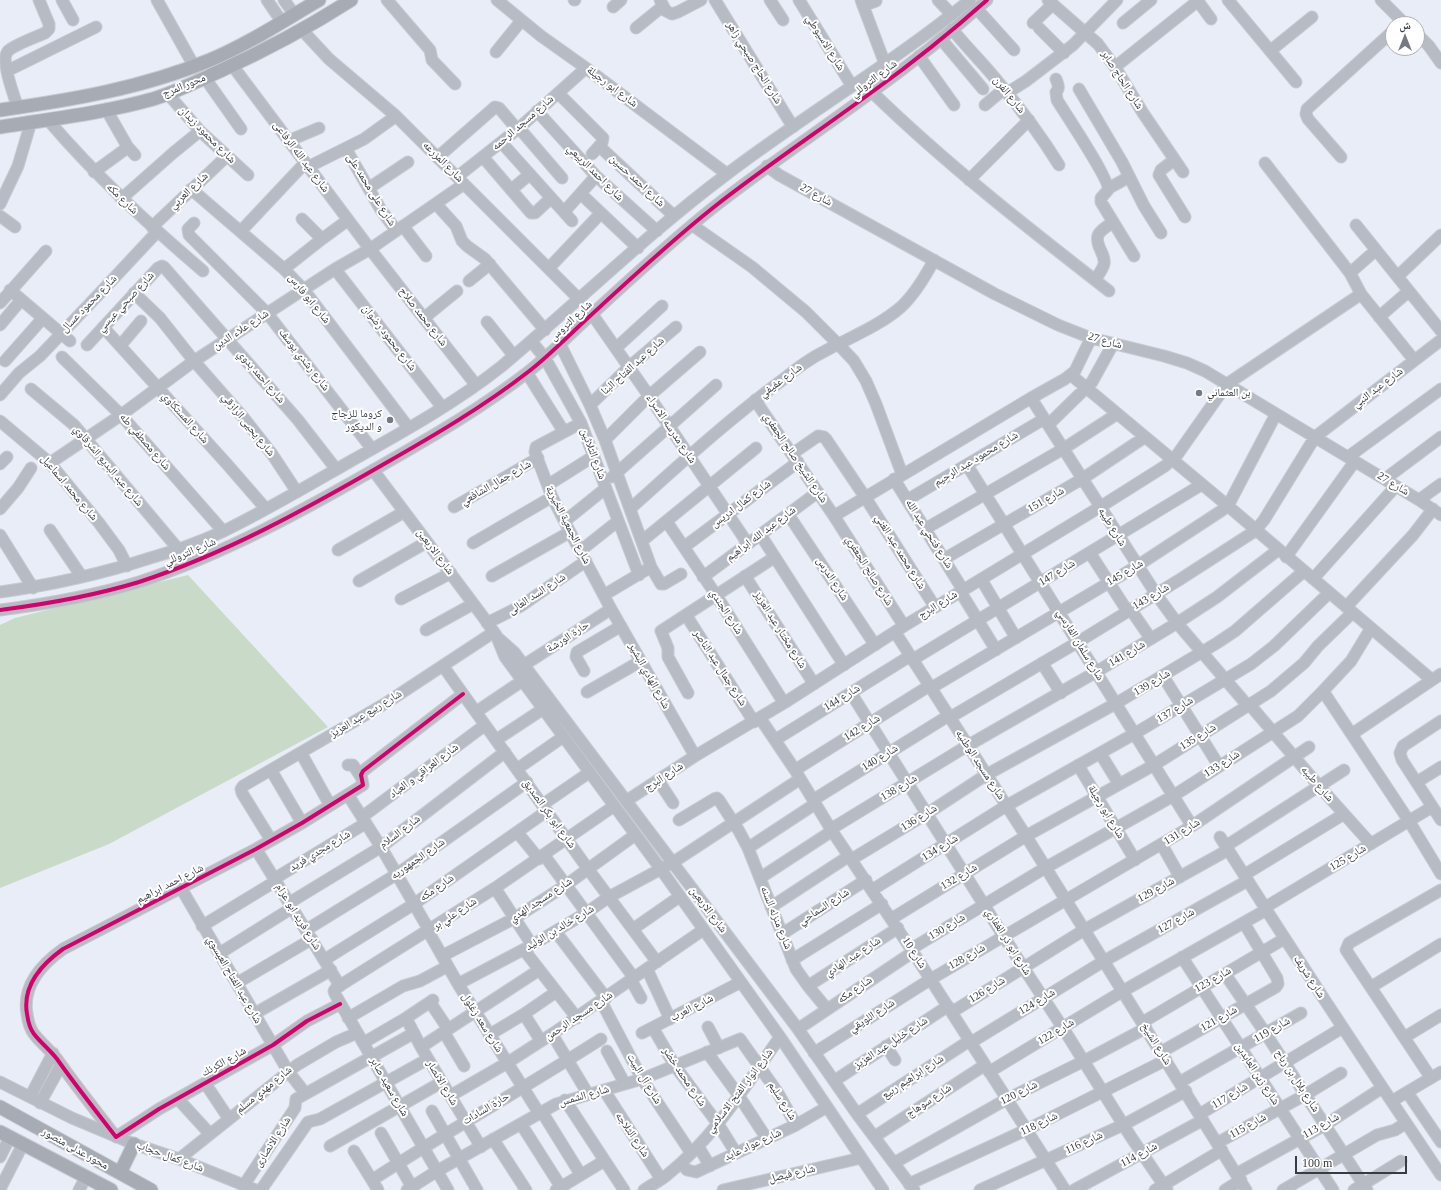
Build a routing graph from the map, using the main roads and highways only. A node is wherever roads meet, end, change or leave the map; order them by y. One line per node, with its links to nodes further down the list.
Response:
1 (319, 0): 3 (main road, محور المرج)
2 (351, 0): 4 (main road, محور المرج)
3 (0, 110)
4 (0, 127)
5 (0, 1107): 8 (main road, محور عدلى منصور)
6 (5, 1135): 9 (main road, محور عدلى منصور)
7 (134, 1144): 8 (main road)
8 (120, 1173): 10 (main road, محور عدلى منصور)
9 (111, 1190)
10 (151, 1190)

